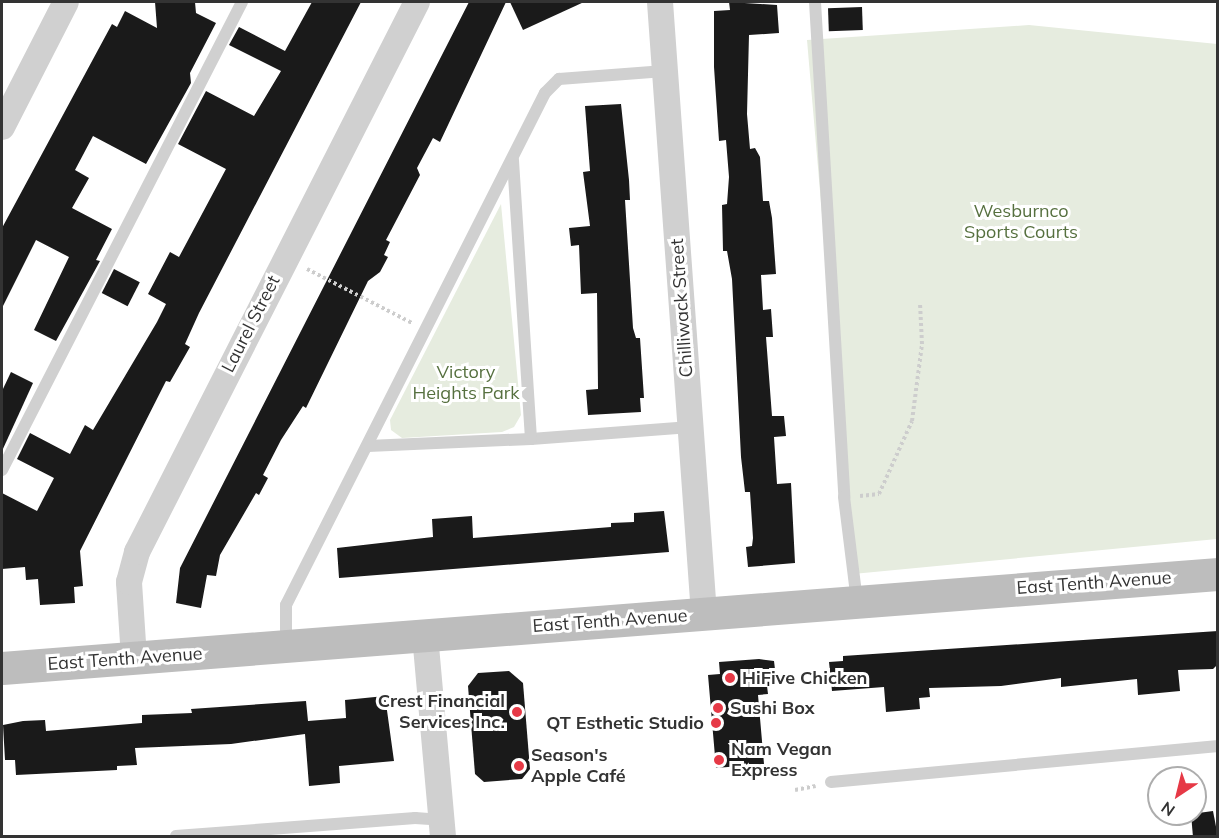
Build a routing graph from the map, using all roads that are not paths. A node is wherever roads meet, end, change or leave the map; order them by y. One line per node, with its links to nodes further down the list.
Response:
1 (66, 2): 7 (street)
2 (242, 2): 12 (lane)
3 (417, 2): 18 (street, Laurel Street)
4 (660, 2): 6 (street, Chilliwack Street)
5 (815, 2): 14 (lane)
6 (665, 71): 8 (lane); 9 (street, Chilliwack Street)
7 (2, 124)
8 (513, 159): 10 (lane); 11 (lane)
9 (691, 428): 10 (lane); 15 (street, Chilliwack Street)
10 (531, 439): 11 (lane)
11 (368, 446): 17 (lane)
12 (2, 470)
13 (1218, 574): 14 (main road, East Tenth Avenue)
14 (856, 602): 15 (main road, East Tenth Avenue)
15 (704, 614): 16 (main road, East Tenth Avenue)
16 (425, 635): 17 (main road, East Tenth Avenue); 22 (street)
17 (286, 646): 18 (main road, East Tenth Avenue)
18 (134, 658): 19 (main road, East Tenth Avenue)
19 (2, 668)
20 (1218, 747): 21 (lane)
21 (831, 782)
22 (442, 828): 23 (lane)
23 (287, 832): 24 (lane)
24 (176, 837)

